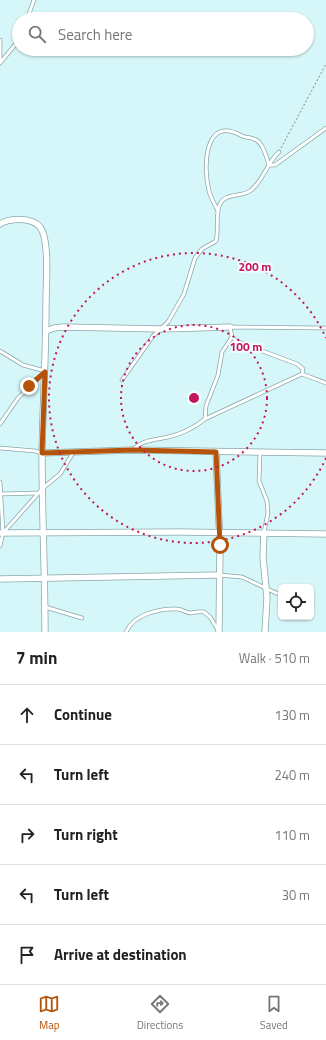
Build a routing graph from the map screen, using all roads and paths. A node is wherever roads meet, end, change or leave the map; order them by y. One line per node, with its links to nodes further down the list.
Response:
1 (34, 0): 2 (lane)
2 (30, 12)
3 (0, 40): 5 (lane)
4 (12, 48): 5 (lane)
5 (0, 62)
6 (326, 64): 8 (path)
7 (326, 128): 9 (lane)
8 (279, 152): 9 (lane)
9 (269, 165): 10 (lane); 10 (lane)
10 (218, 211): 14 (lane)
11 (0, 224): 15 (street)
12 (230, 327): 13 (lane); 14 (street); 16 (lane)
13 (326, 328)
14 (161, 329): 15 (street); 20 (lane)
15 (46, 332): 18 (street)
16 (232, 337): 19 (lane); 22 (lane)
17 (0, 351): 18 (lane)
18 (45, 372): 23 (lane); 28 (street)
19 (302, 374): 21 (lane); 22 (lane)
20 (122, 380)
21 (326, 383)
22 (205, 419): 25 (lane)
23 (0, 424)
24 (0, 448): 28 (lane)
25 (133, 450): 26 (street); 27 (street)
26 (73, 452): 28 (street); 32 (lane)
27 (216, 452): 29 (street); 35 (street)
28 (42, 453): 32 (street)
29 (260, 453): 30 (street); 36 (lane)
30 (326, 453)
31 (0, 482): 34 (lane)
32 (43, 488): 33 (lane); 38 (street)
33 (39, 493): 34 (lane); 37 (lane)
34 (0, 494): 37 (lane)
35 (219, 532): 36 (street); 38 (street); 41 (street)
36 (264, 532): 39 (street); 44 (street)
37 (2, 533): 38 (street); 40 (lane)
38 (44, 533): 42 (street)
39 (326, 534)
40 (0, 546)
41 (219, 575): 42 (street); 44 (lane); 50 (street)
42 (45, 578): 43 (street); 46 (street)
43 (0, 579)
44 (266, 588): 45 (lane); 51 (street)
45 (278, 593)
46 (45, 607): 47 (lane); 48 (street)
47 (82, 618)
48 (44, 632)
49 (126, 632): 50 (lane)
50 (219, 632)
51 (265, 632)

